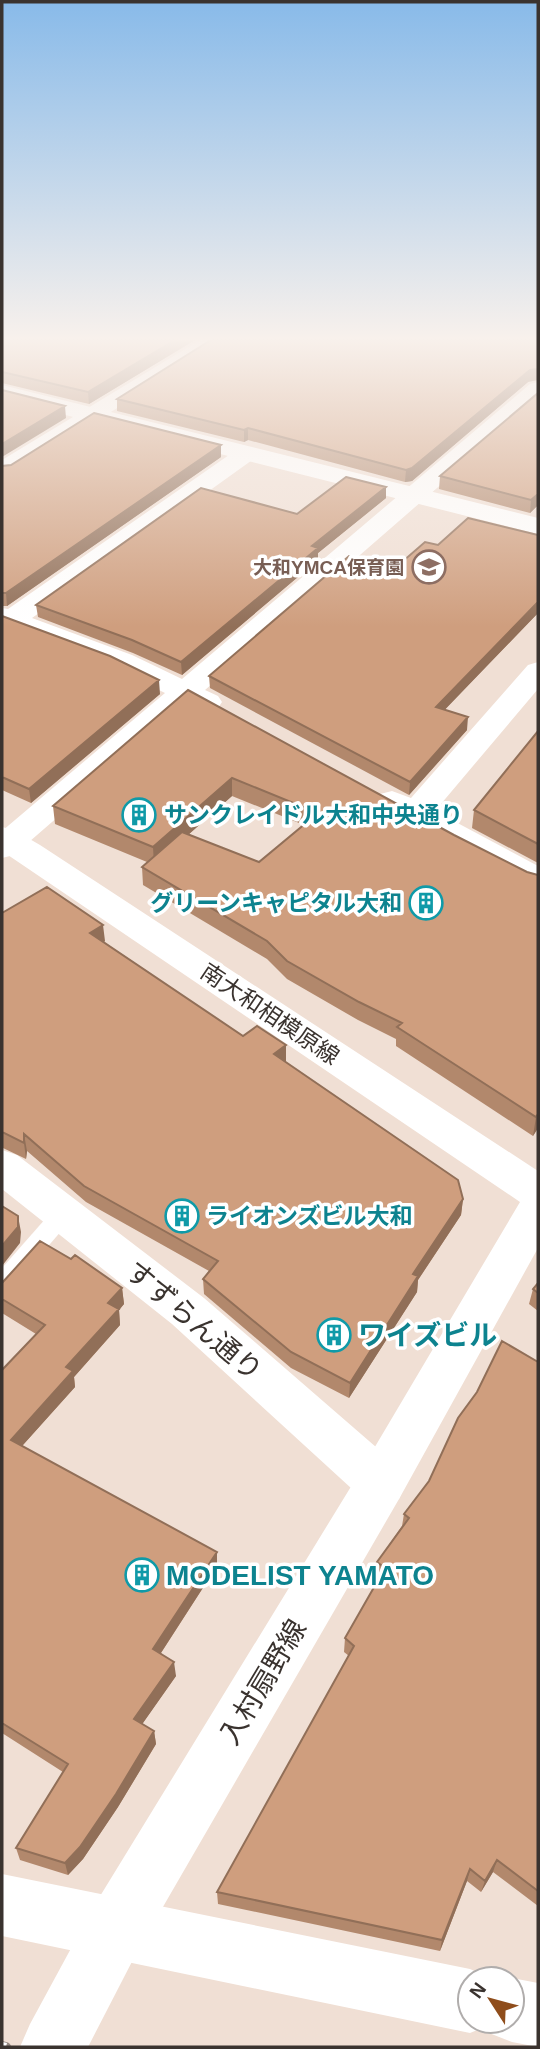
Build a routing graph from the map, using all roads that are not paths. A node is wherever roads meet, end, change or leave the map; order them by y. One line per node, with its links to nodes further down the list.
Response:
1 (59, 436): 5 (street)
2 (177, 436): 4 (street)
3 (484, 436): 6 (street)
4 (247, 453): 6 (street); 8 (street)
5 (2, 470)
6 (414, 496): 7 (street); 10 (street)
7 (538, 526)
8 (7, 617): 10 (street)
9 (538, 671): 13 (street)
10 (186, 691): 11 (street); 14 (street)
11 (238, 718)
12 (368, 788): 13 (street)
13 (415, 813): 15 (street)
14 (4, 842): 17 (street, 南大和相模原線)
15 (538, 880)
16 (2, 1166): 19 (street, すずらん通り)
17 (538, 1192)
18 (538, 1209): 21 (street, 入村扇野線)
19 (62, 1215): 20 (lane); 21 (street, すずらん通り)
20 (2, 1283)
21 (381, 1483): 23 (street, 入村扇野線)
22 (2, 1905): 23 (street)
23 (116, 1928): 24 (street); 25 (street, 入村扇野線)
24 (456, 1998)
25 (53, 2047)

